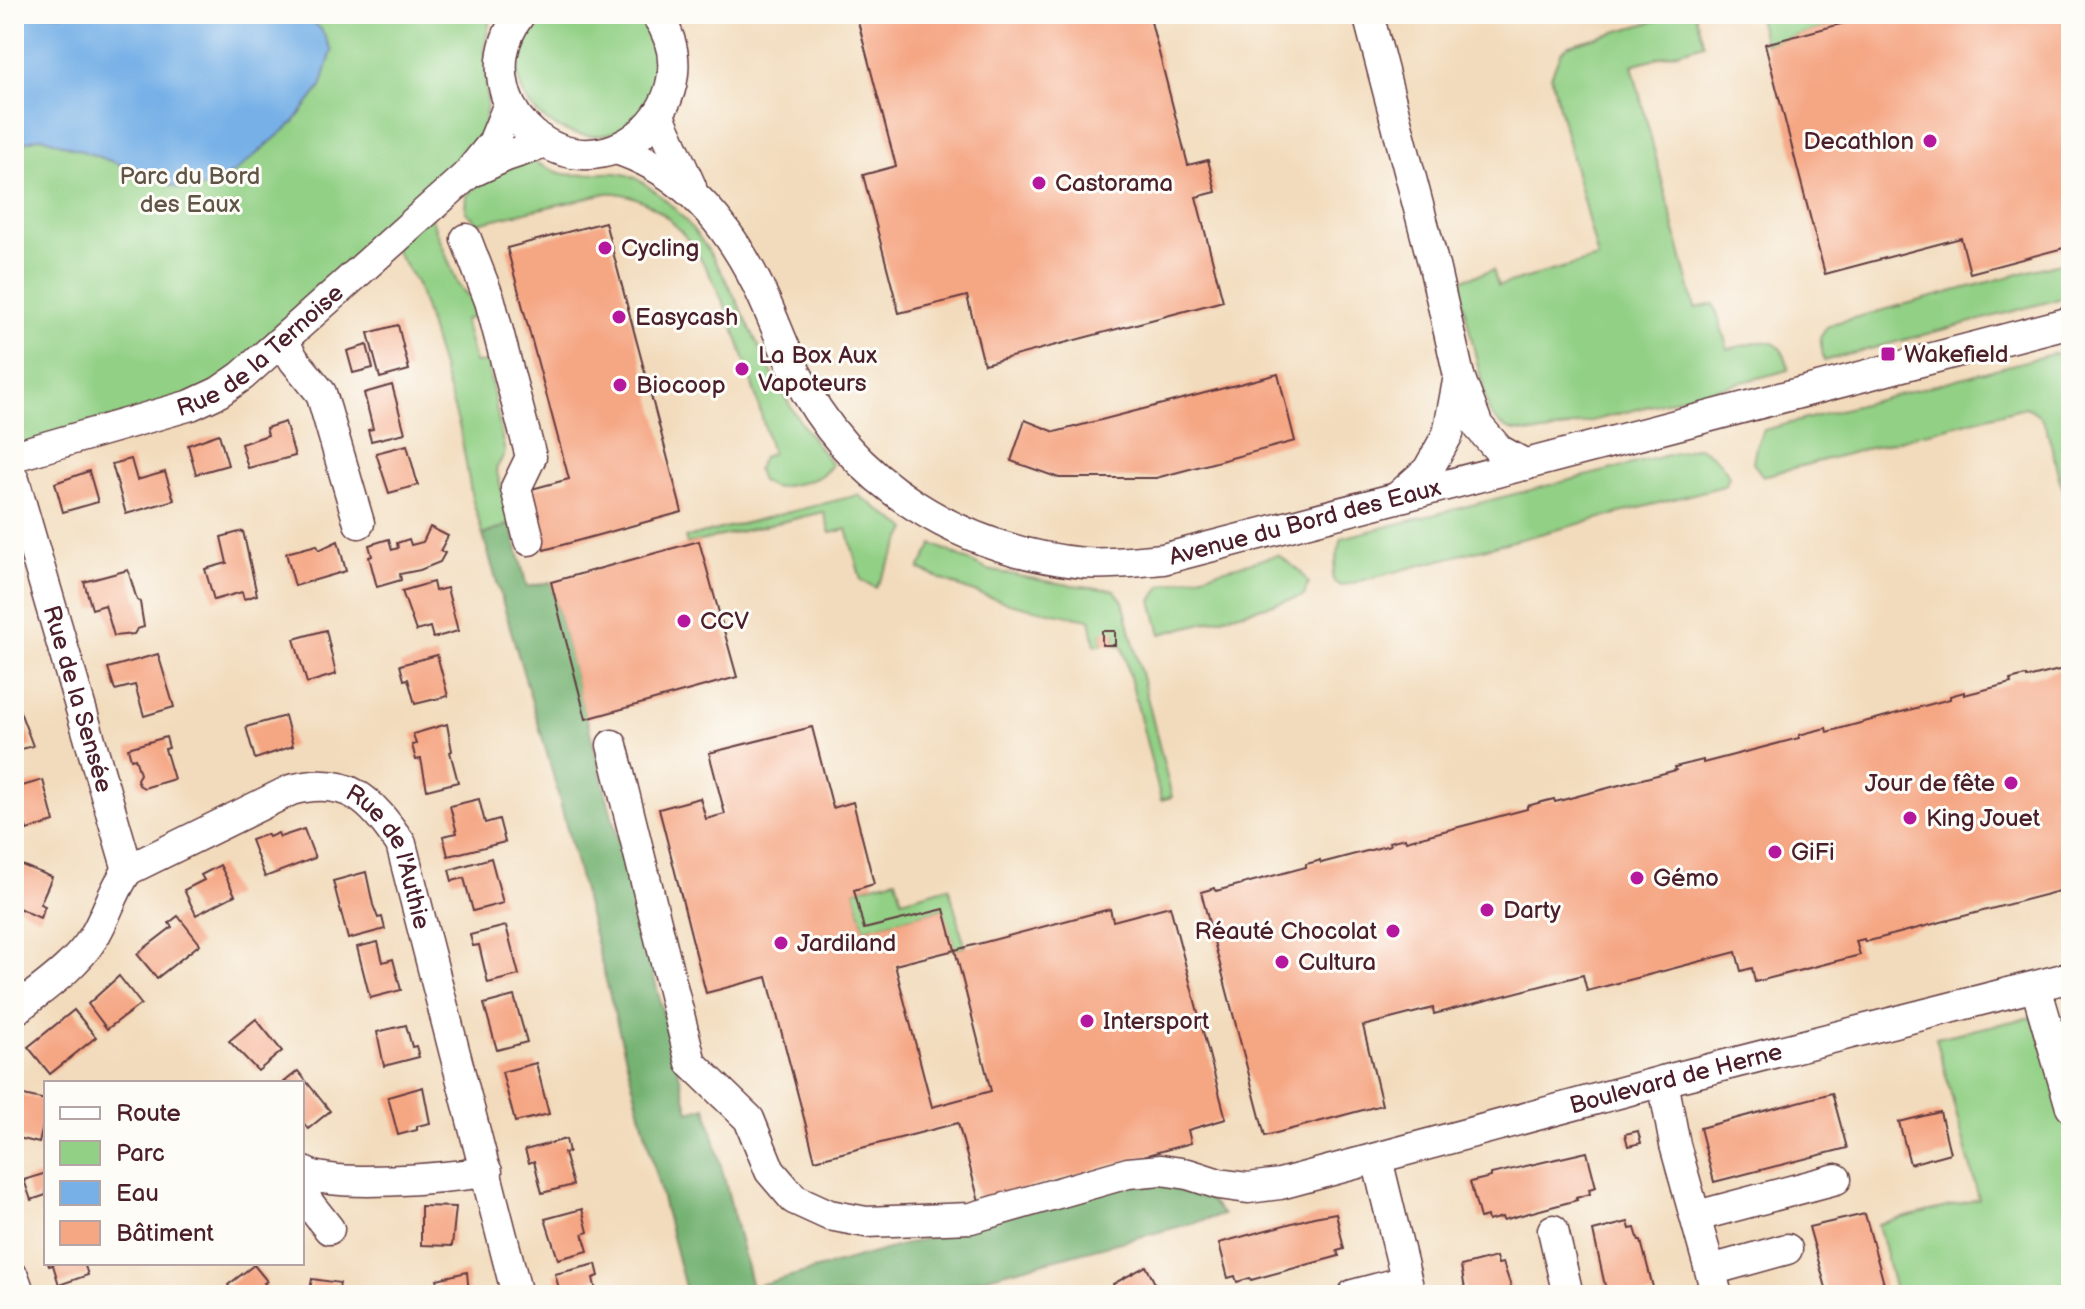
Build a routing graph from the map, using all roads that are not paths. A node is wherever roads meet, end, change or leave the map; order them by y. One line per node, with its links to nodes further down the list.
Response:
1 (656, 14): 5 (street)
2 (1368, 14): 13 (street)
3 (512, 19): 4 (street)
4 (509, 104): 6 (street); 8 (street, Rue de la Ternoise)
5 (659, 116): 7 (street); 9 (street, Avenue du Bord des Eaux)
6 (545, 143): 7 (street); 8 (street, Rue de la Ternoise)
7 (616, 149): 9 (street, Avenue du Bord des Eaux)
8 (467, 175): 12 (street, Rue de la Ternoise)
9 (697, 197): 17 (street, Avenue du Bord des Eaux)
10 (466, 239): 19 (street)
11 (2071, 322): 15 (street, Avenue du Bord des Eaux)
12 (283, 341): 14 (street, Rue de la Ternoise); 18 (street)
13 (1459, 376): 15 (street); 17 (street)
14 (14, 456)
15 (1526, 465): 17 (street, Avenue du Bord des Eaux)
16 (14, 480): 21 (street, Rue de la Sensée)
17 (1398, 498)
18 (359, 523)
19 (529, 540)
20 (612, 745): 27 (street, Boulevard de Herne)
21 (128, 870): 24 (street); 28 (street, Rue de l'Authie)
22 (2071, 977): 23 (street, Boulevard de Herne)
23 (2036, 987): 25 (street, Boulevard de Herne); 26 (street)
24 (14, 1011)
25 (1663, 1081): 27 (street, Boulevard de Herne); 32 (street)
26 (2071, 1107)
27 (1377, 1159): 38 (street)
28 (487, 1172): 29 (street); 40 (street, Rue de l'Authie)
29 (307, 1174)
30 (1836, 1179): 32 (street)
31 (304, 1197): 33 (street)
32 (1697, 1216): 37 (street)
33 (329, 1229)
34 (1553, 1230): 42 (street)
35 (1787, 1249): 37 (street)
36 (14, 1278): 39 (street)
37 (1714, 1282)
38 (1408, 1288): 41 (street)
39 (20, 1295)
40 (517, 1295)
41 (1353, 1295)
42 (1568, 1295)

